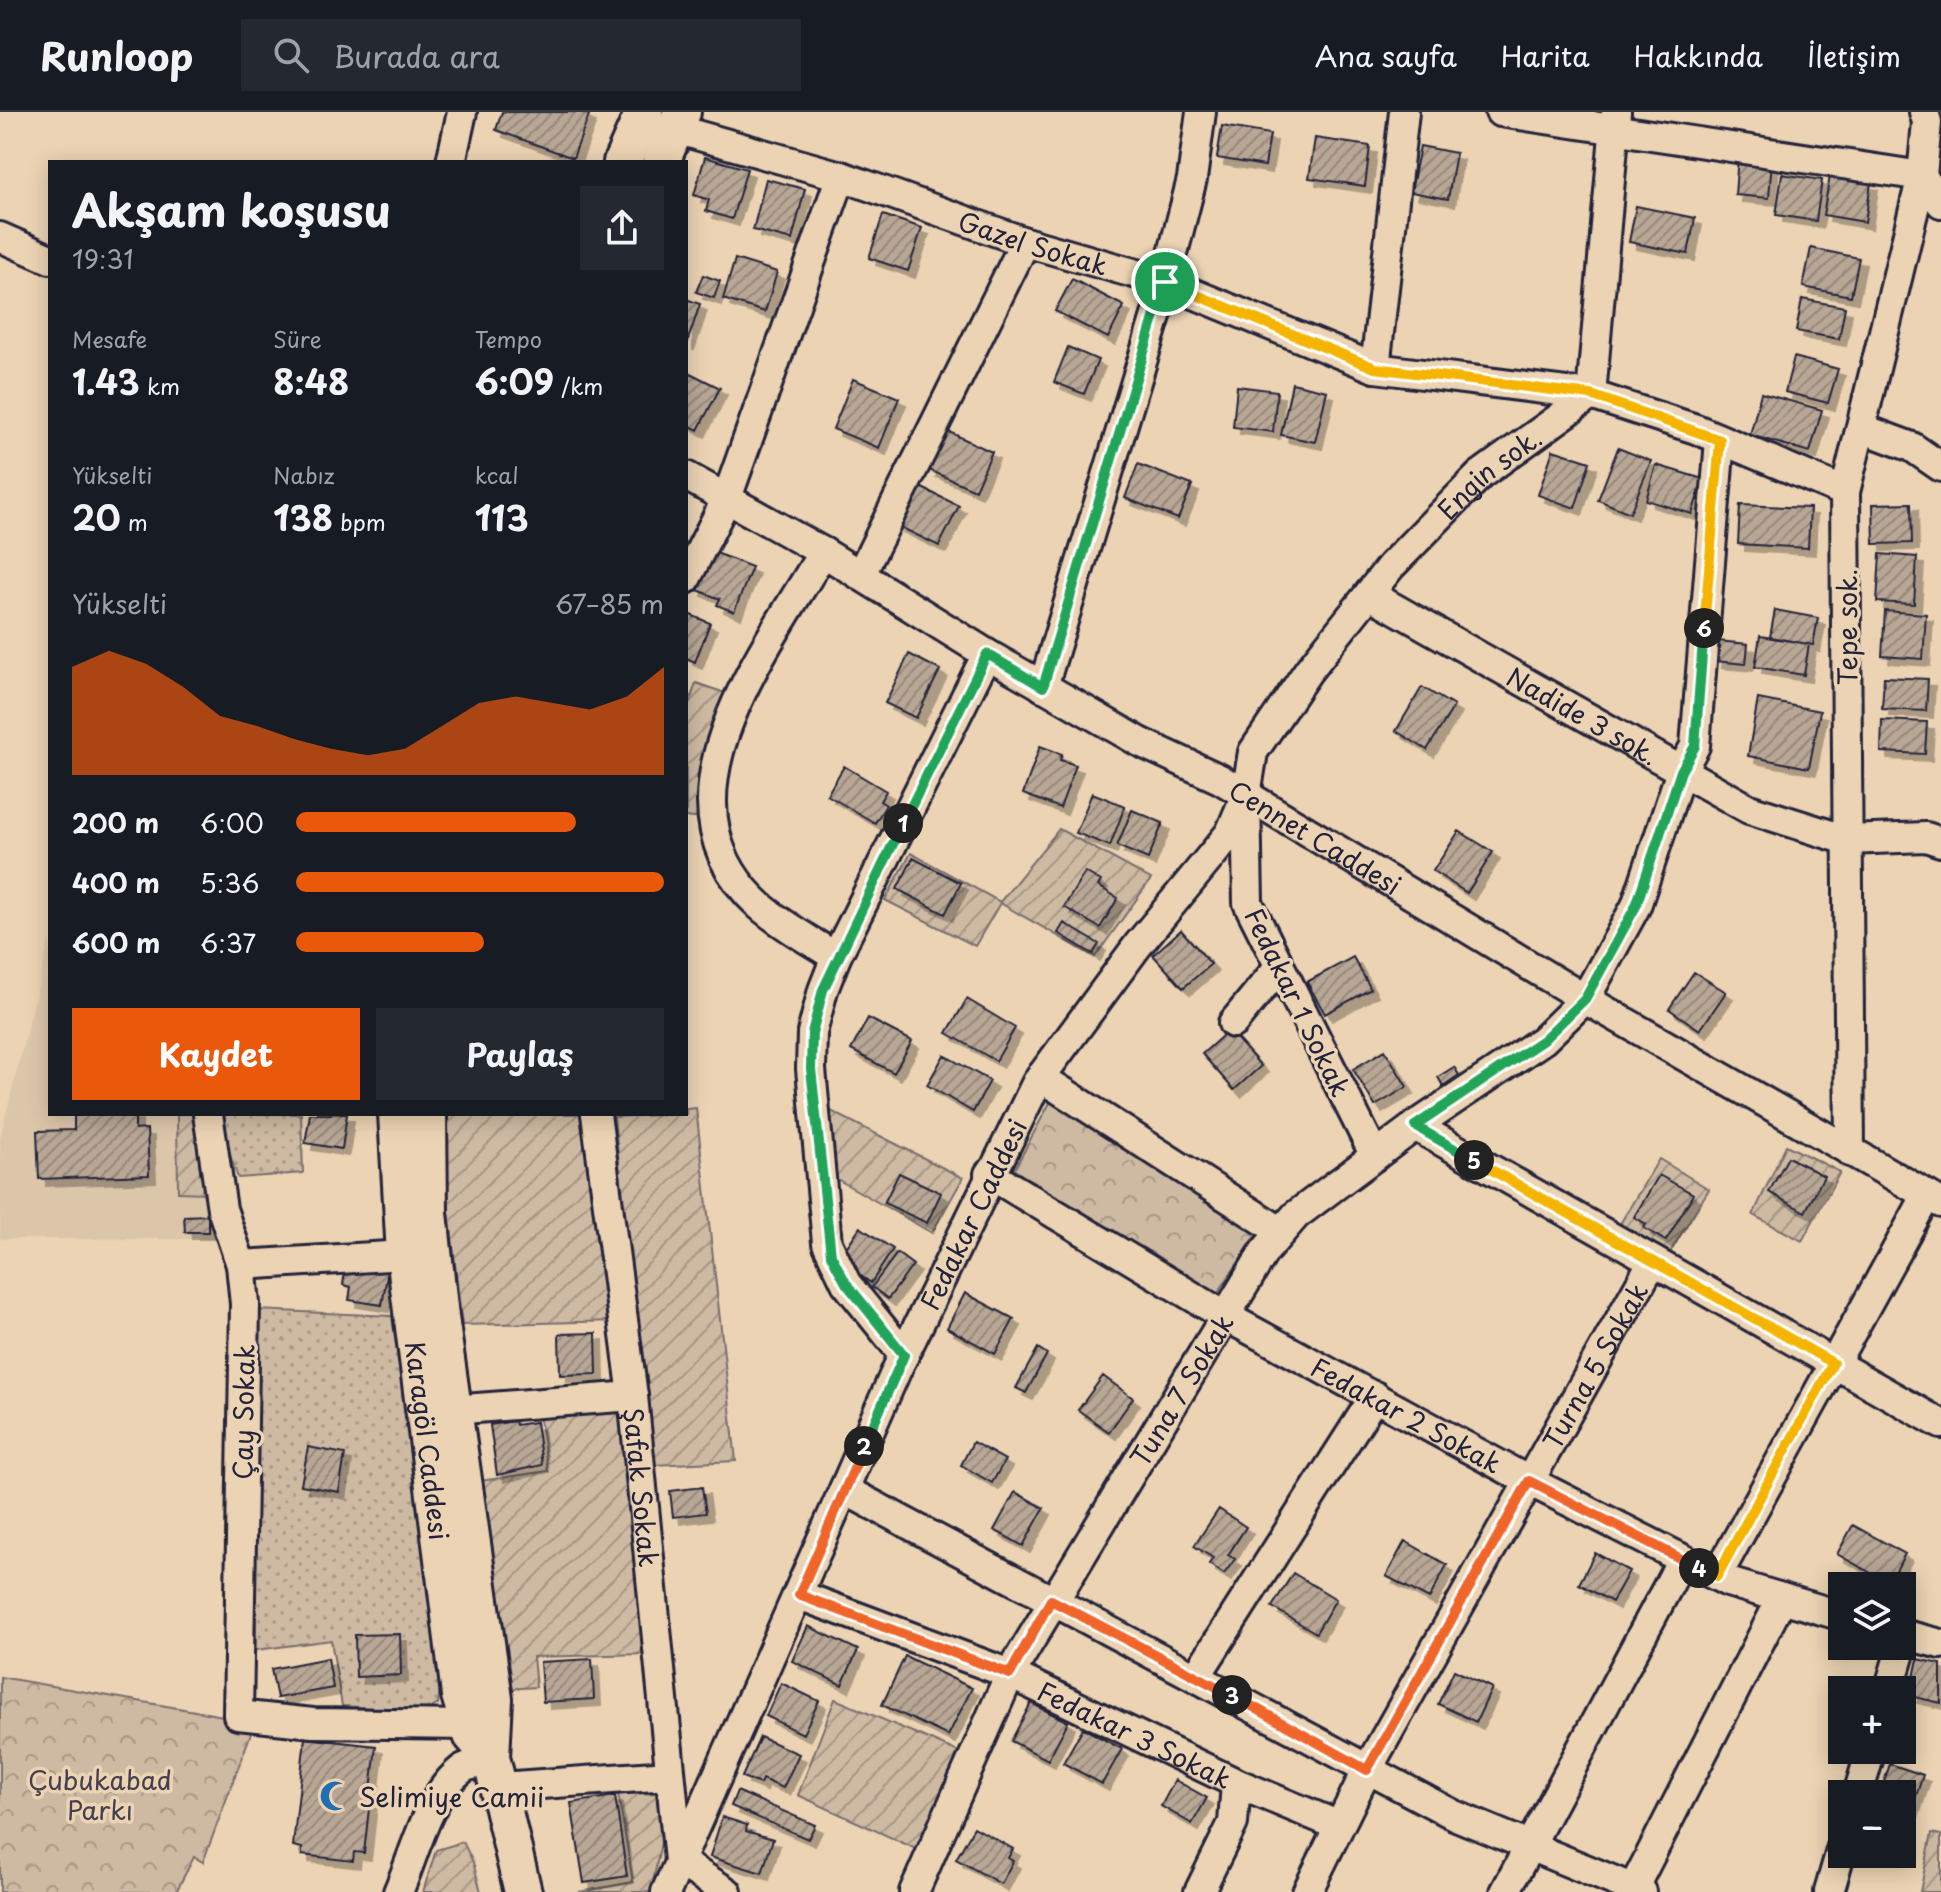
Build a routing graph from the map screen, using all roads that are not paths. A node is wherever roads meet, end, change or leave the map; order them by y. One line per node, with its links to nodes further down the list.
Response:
1 (462, 112): 9 (street)
2 (644, 112): 10 (main road)
3 (1201, 112): 18 (street)
4 (1404, 112): 19 (street)
5 (1500, 112): 7 (street)
6 (1924, 112): 13 (street, Tepe sok.)
7 (1616, 120): 13 (street); 20 (street)
8 (678, 121): 11 (main road); 12 (street, Gazel Sokak)
9 (451, 160)
10 (623, 160)
11 (662, 160)
12 (841, 176): 16 (street, Gazel Sokak); 26 (street)
13 (1922, 176): 14 (street); 21 (street, Tepe sok.)
14 (1941, 203)
15 (0, 237): 17 (street)
16 (1025, 242): 18 (street, Gazel Sokak); 28 (street)
17 (48, 258)
18 (1165, 282): 19 (street, Gazel Sokak); 32 (street)
19 (1375, 368): 20 (street, Gazel Sokak)
20 (1591, 395): 22 (street, Gazel Sokak); 30 (street, Engin sok.)
21 (1861, 428): 23 (street); 25 (street, Tepe sok.)
22 (1720, 440): 25 (street, Gazel Sokak); 33 (street, Tuna 7 Sokak)
23 (1941, 467)
24 (688, 477): 26 (street, Cennet Caddesi)
25 (1845, 492): 35 (street, Tepe sok.)
26 (727, 498): 27 (street, Cennet Caddesi); 29 (street)
27 (823, 552): 28 (street, Cennet Caddesi); 37 (street)
28 (861, 574): 31 (street, Cennet Caddesi)
29 (688, 575)
30 (1369, 594): 33 (street, Nadide 3 sok.); 34 (street, Engin sok.)
31 (987, 654): 32 (street, Cennet Caddesi); 37 (street)
32 (1043, 687): 34 (street, Cennet Caddesi)
33 (1681, 771): 35 (street, Nadide 3 sok.); 39 (street, Tuna 7 Sokak)
34 (1246, 795): 38 (street, Fedakar 1 Sokak); 39 (street, Cennet Caddesi); 41 (street, Fedakar Caddesi)
35 (1847, 840): 36 (street, Nadide 3 sok.); 47 (street, Tepe sok.)
36 (1941, 842)
37 (836, 957): 56 (street)
38 (1278, 968): 40 (street); 48 (street, Fedakar 1 Sokak)
39 (1585, 999): 46 (street, Tuna 7 Sokak); 47 (street, Cennet Caddesi)
40 (1233, 1023)
41 (1040, 1077): 49 (street, Fedakar Caddesi); 51 (street)
42 (208, 1116): 54 (street, Çay Sokak)
43 (397, 1116): 52 (main road, Karagöl Caddesi)
44 (428, 1116): 60 (main road)
45 (596, 1116): 58 (street, Şafak Sokak)
46 (1415, 1126): 48 (street, Tuna 7 Sokak); 53 (street)
47 (1850, 1152): 50 (street, Cennet Caddesi)
48 (1375, 1156): 51 (street, Tuna 7 Sokak)
49 (989, 1174): 55 (street, Fedakar 2 Sokak); 56 (street, Fedakar Caddesi)
50 (1934, 1199): 57 (street)
51 (1280, 1231): 55 (street, Tuna 7 Sokak)
52 (405, 1255): 54 (street); 74 (main road, Karagöl Caddesi)
53 (1653, 1261): 57 (street); 62 (street, Turna 5 Sokak)
54 (241, 1265): 74 (street, Çay Sokak)
55 (1225, 1316): 59 (street, Fedakar 2 Sokak); 68 (street, Tuna 7 Sokak)
56 (904, 1355): 63 (street, Fedakar Caddesi)
57 (1833, 1363): 61 (street); 65 (street)
58 (633, 1396): 60 (street); 77 (street, Şafak Sokak)
59 (1375, 1396): 62 (street, Fedakar 2 Sokak); 73 (street)
60 (451, 1410): 75 (main road)
61 (1941, 1424)
62 (1529, 1481): 64 (street, Fedakar 2 Sokak); 76 (street, Turna 5 Sokak)
63 (845, 1490): 66 (street, Fedakar Caddesi); 68 (street)
64 (1682, 1560): 65 (street, Fedakar 2 Sokak); 80 (street)
65 (1717, 1576): 67 (street, Fedakar 2 Sokak)
66 (799, 1595): 72 (street, Fedakar 3 Sokak); 81 (street, Fedakar Caddesi)
67 (1782, 1598): 69 (street, Fedakar 2 Sokak); 83 (street)
68 (1051, 1600): 72 (street, Tuna 7 Sokak); 73 (street)
69 (1828, 1612)
70 (1916, 1641): 71 (street)
71 (1941, 1644)
72 (1010, 1674): 78 (street, Fedakar 3 Sokak); 88 (street, Tuna 7 Sokak)
73 (1197, 1675): 76 (street)
74 (468, 1725): 75 (main road, Karagöl Caddesi)
75 (494, 1768): 77 (street); 84 (street); 85 (main road)
76 (1367, 1770): 79 (street, Turna 5 Sokak); 80 (street)
77 (669, 1775): 81 (street, Şafak Sokak)
78 (1236, 1783): 79 (street, Fedakar 3 Sokak); 89 (street)
79 (1337, 1825): 90 (street, Turna 5 Sokak)
80 (1530, 1849): 83 (street); 91 (street)
81 (679, 1861): 86 (street, Fedakar Caddesi); 87 (street)
82 (1836, 1868): 92 (street)
83 (1637, 1890)
84 (398, 1892)
85 (523, 1892)
86 (666, 1892)
87 (727, 1892)
88 (914, 1892)
89 (1200, 1892)
90 (1307, 1892)
91 (1505, 1892)
92 (1829, 1892)

